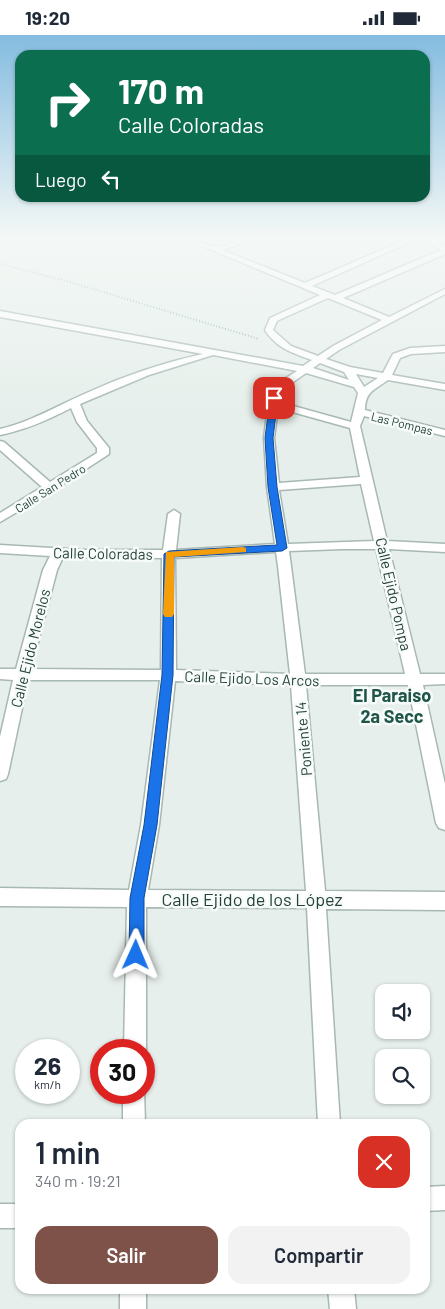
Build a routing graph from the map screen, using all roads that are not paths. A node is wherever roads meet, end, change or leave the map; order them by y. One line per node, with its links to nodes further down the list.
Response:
1 (328, 298): 7 (street)
2 (336, 298): 5 (street)
3 (431, 298): 5 (street)
4 (0, 315): 8 (street)
5 (389, 320): 9 (street)
6 (445, 349): 13 (street)
7 (280, 351): 9 (street); 10 (street)
8 (217, 354): 10 (street); 16 (street)
9 (321, 359): 11 (street); 12 (street)
10 (255, 360): 11 (street)
11 (304, 369): 15 (street); 17 (street, Poniente 14)
12 (348, 370): 13 (street); 15 (street)
13 (386, 377): 14 (street); 15 (street)
14 (445, 387)
15 (360, 389): 18 (street)
16 (74, 402): 20 (street); 26 (street, Calle San Pedro)
17 (274, 404): 19 (street, Las Pompas); 25 (street, Poniente 14)
18 (360, 412): 19 (street); 21 (street, Las Pompas)
19 (355, 426): 24 (street, Calle Ejido Pompa)
20 (0, 432)
21 (443, 433): 23 (street)
22 (0, 444): 26 (street)
23 (445, 448)
24 (366, 480): 25 (street); 29 (street, Calle Ejido Pompa)
25 (273, 487): 30 (street, Poniente 14)
26 (50, 488): 28 (street, Calle San Pedro)
27 (174, 514): 34 (street)
28 (0, 519)
29 (383, 545): 30 (street, Calle Coloradas); 31 (street, Calle Coloradas); 38 (street, Calle Ejido Pompa)
30 (282, 548): 34 (street, Calle Coloradas); 40 (street, Poniente 14)
31 (445, 548)
32 (0, 549): 33 (street, Calle Coloradas)
33 (58, 553): 34 (street, Calle Coloradas); 35 (street, Calle Ejido Morelos)
34 (169, 554): 37 (street)
35 (22, 674): 36 (street, Calle Ejido Los Arcos); 37 (street, Calle Ejido Los Arcos); 41 (street, Calle Ejido Morelos)
36 (0, 675)
37 (168, 675): 40 (street, Calle Ejido Los Arcos); 44 (street)
38 (414, 679): 39 (street, Calle Ejido Los Arcos); 40 (street, Calle Ejido Los Arcos); 42 (street, Calle Ejido Pompa)
39 (445, 679)
40 (298, 680): 45 (street, Poniente 14)
41 (0, 774)
42 (445, 823)
43 (0, 897): 44 (street, Calle Ejido de los López)
44 (137, 898): 45 (street, Calle Ejido de los López); 47 (street)
45 (316, 900): 46 (street, Calle Ejido de los López); 50 (street, Poniente 14)
46 (445, 901)
47 (135, 1039)
48 (134, 1104): 49 (street)
49 (134, 1119)
50 (329, 1119)
51 (445, 1198): 52 (street)
52 (430, 1199)
53 (0, 1216): 54 (street)
54 (15, 1216)
55 (133, 1294): 57 (street)
56 (341, 1294): 58 (street)
57 (133, 1309)
58 (342, 1309)

